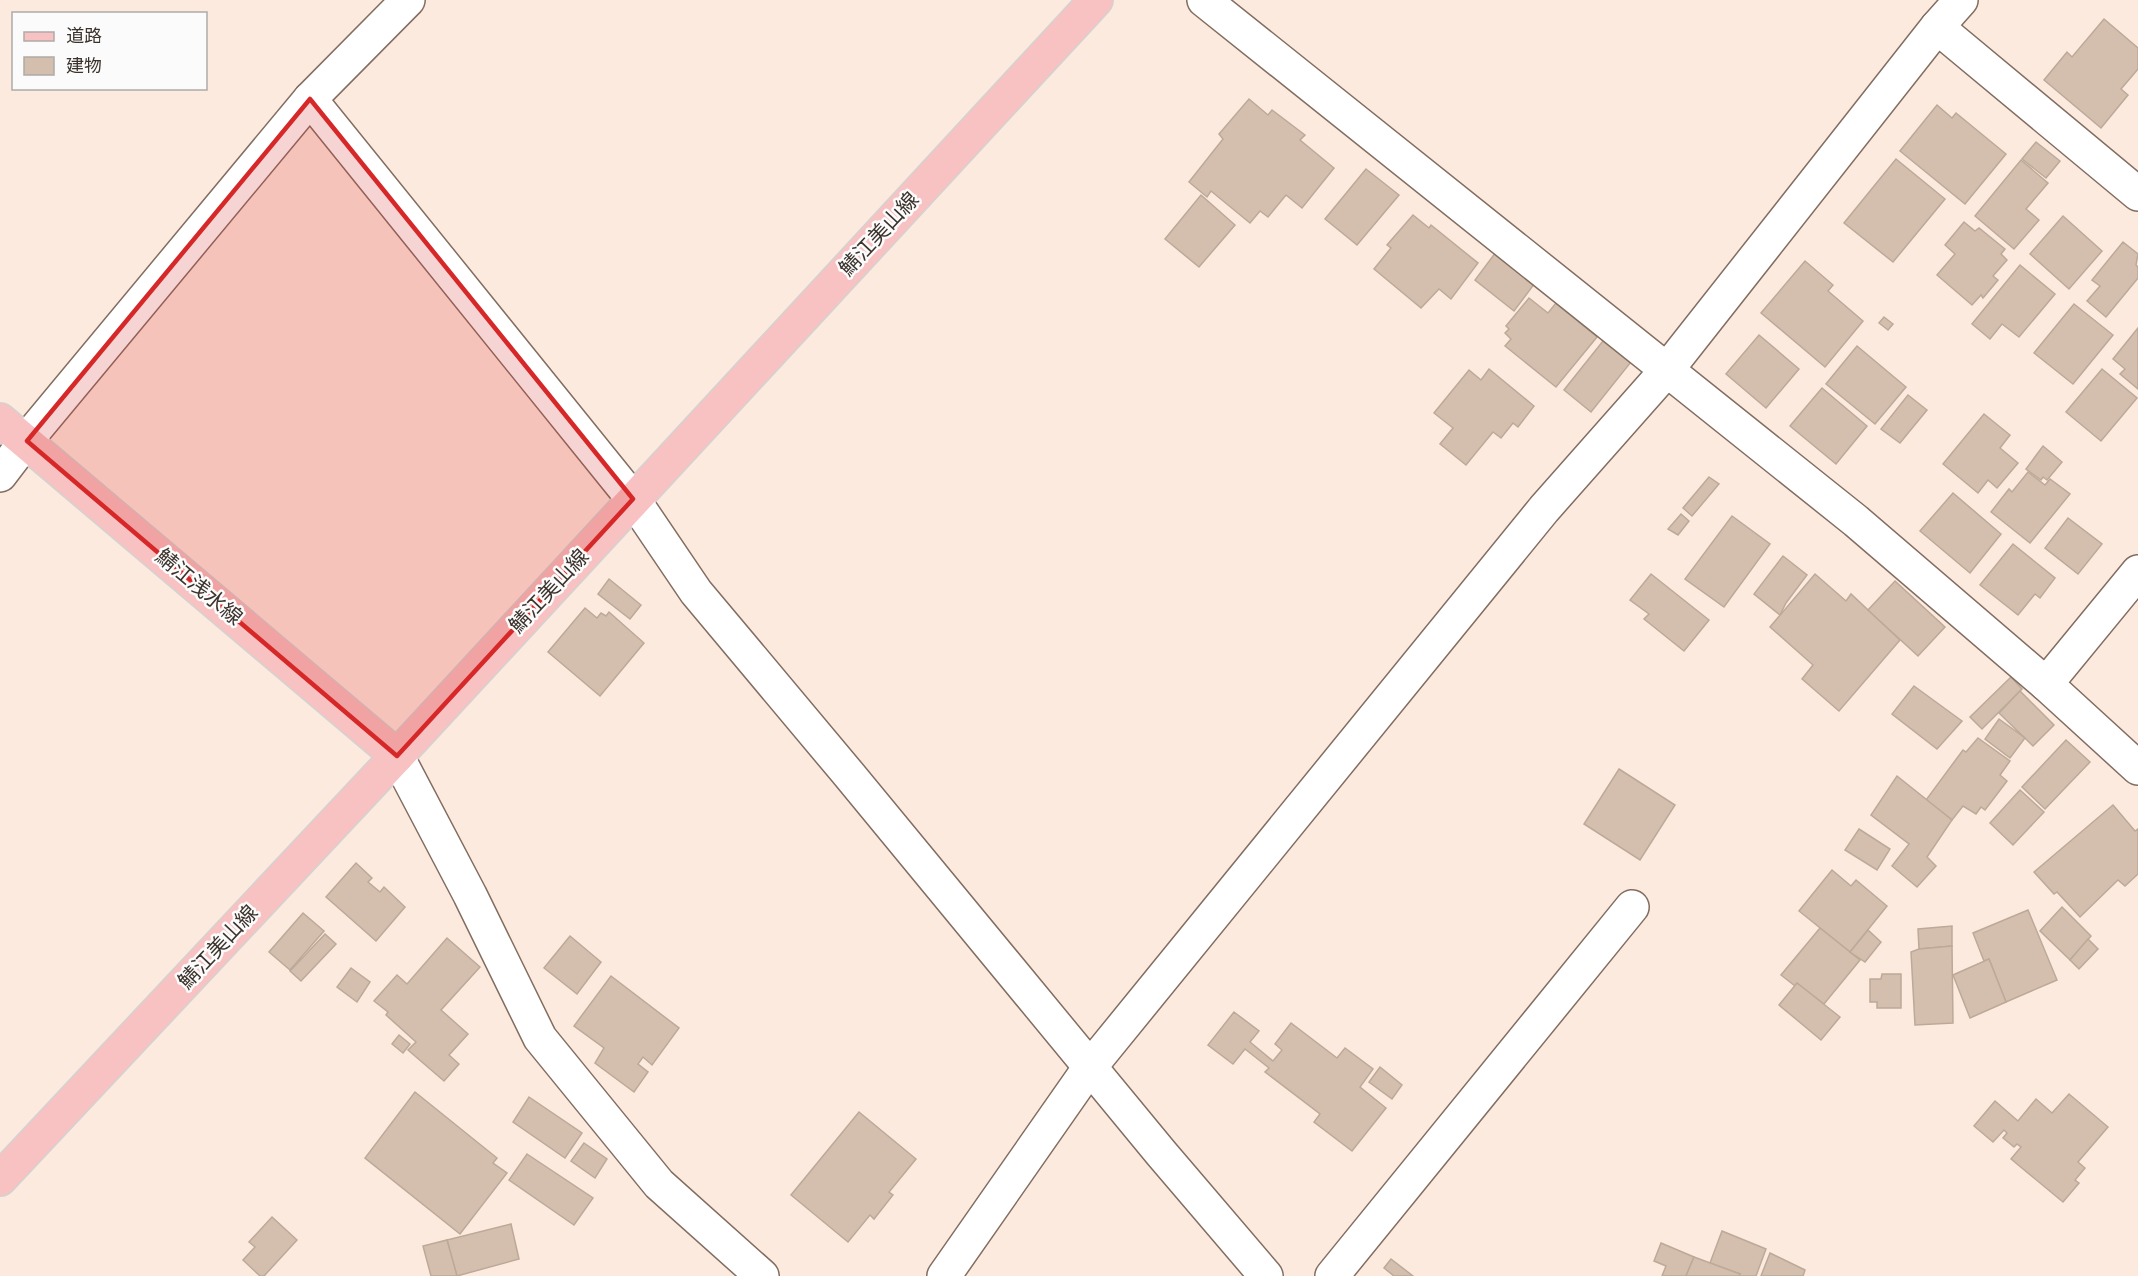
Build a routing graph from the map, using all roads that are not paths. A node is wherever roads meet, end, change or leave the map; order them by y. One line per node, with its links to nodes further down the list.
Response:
1 (408, 0): 6 (street)
2 (1096, 0): 12 (main road, 鯖江美山線)
3 (1204, 0): 8 (street)
4 (1961, 0): 5 (street)
5 (1937, 27): 7 (street); 8 (street)
6 (310, 99): 10 (street); 12 (street)
7 (2138, 194)
8 (1666, 371): 14 (street); 18 (street)
9 (0, 420): 10 (main road, 鯖江浅水線)
10 (27, 441): 11 (street); 15 (main road, 鯖江浅水線)
11 (0, 475)
12 (633, 499): 15 (main road, 鯖江美山線); 18 (street)
13 (2138, 572): 14 (street)
14 (2046, 684): 16 (street)
15 (397, 756): 19 (main road, 鯖江美山線); 20 (street)
16 (2138, 768)
17 (1632, 907): 23 (street)
18 (1090, 1066): 21 (street); 22 (street)
19 (0, 1179)
20 (762, 1276)
21 (944, 1276)
22 (1266, 1276)
23 (1332, 1276)

